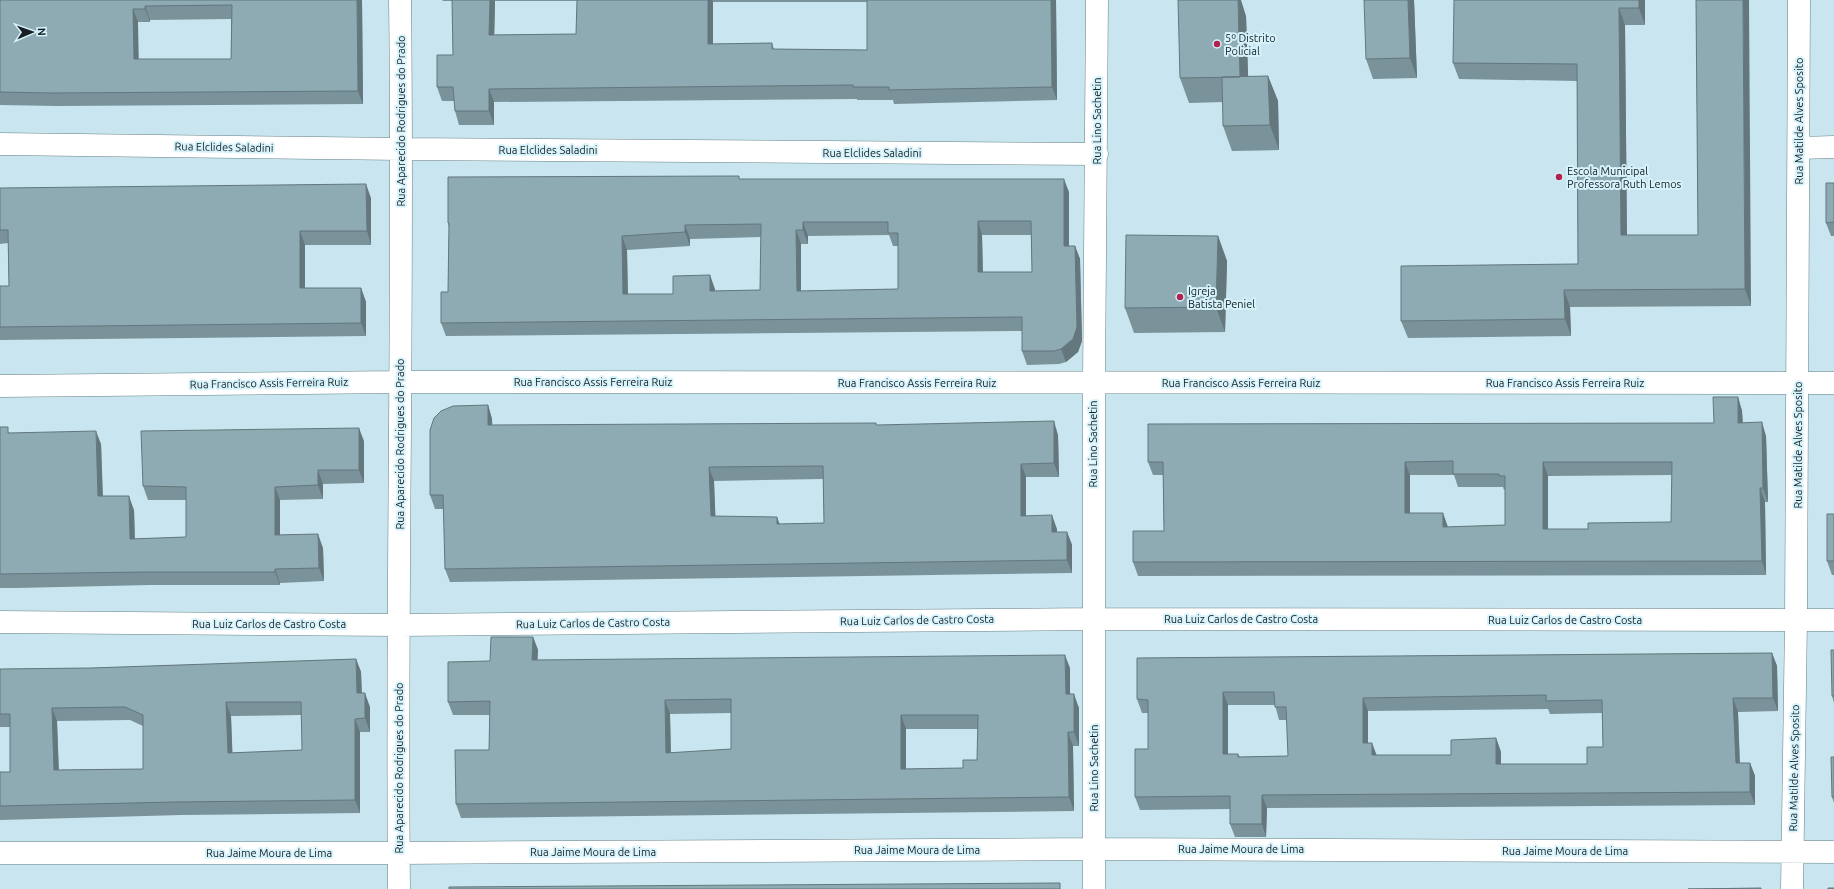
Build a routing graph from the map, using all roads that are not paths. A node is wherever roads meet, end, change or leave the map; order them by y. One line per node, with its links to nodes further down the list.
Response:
1 (400, 0): 7 (street, Rua Aparecido Rodrigues do Prado)
2 (1097, 0): 8 (street, Rua Lino Sachetin)
3 (1800, 0): 6 (street, Rua Matilde Alves Sposito)
4 (0, 144): 7 (street, Rua Elclides Saladini)
5 (1834, 147): 6 (street)
6 (1799, 148): 12 (street, Rua Matilde Alves Sposito)
7 (402, 150): 8 (street, Rua Elclides Saladini); 9 (street, Rua Aparecido Rodrigues do Prado)
8 (1097, 154): 11 (street, Rua Lino Sachetin)
9 (400, 382): 11 (street, Rua Francisco Assis Ferreira Ruiz); 13 (street, Rua Francisco Assis Ferreira Ruiz); 18 (street, Rua Aparecido Rodrigues do Prado)
10 (1834, 382): 12 (street, Rua Francisco Assis Ferreira Ruiz)
11 (1094, 383): 12 (street, Rua Francisco Assis Ferreira Ruiz); 14 (street, Rua Lino Sachetin)
12 (1798, 383): 15 (street, Rua Matilde Alves Sposito)
13 (0, 386)
14 (1093, 619): 15 (street, Rua Luiz Carlos de Castro Costa); 18 (street, Rua Luiz Carlos de Castro Costa); 19 (street, Rua Lino Sachetin)
15 (1796, 620): 16 (street, Rua Luiz Carlos de Castro Costa); 21 (street, Rua Matilde Alves Sposito)
16 (1834, 620)
17 (0, 622): 18 (street, Rua Luiz Carlos de Castro Costa)
18 (399, 625): 23 (street, Rua Aparecido Rodrigues do Prado)
19 (1094, 849): 21 (street, Rua Jaime Moura de Lima); 23 (street, Rua Jaime Moura de Lima); 25 (street, Rua Lino Sachetin)
20 (0, 852): 23 (street, Rua Jaime Moura de Lima)
21 (1792, 852): 22 (street, Rua Jaime Moura de Lima); 26 (street, Rua Matilde Alves Sposito)
22 (1834, 852)
23 (399, 853): 24 (street, Rua Aparecido Rodrigues do Prado)
24 (399, 889)
25 (1094, 889)
26 (1792, 889)

